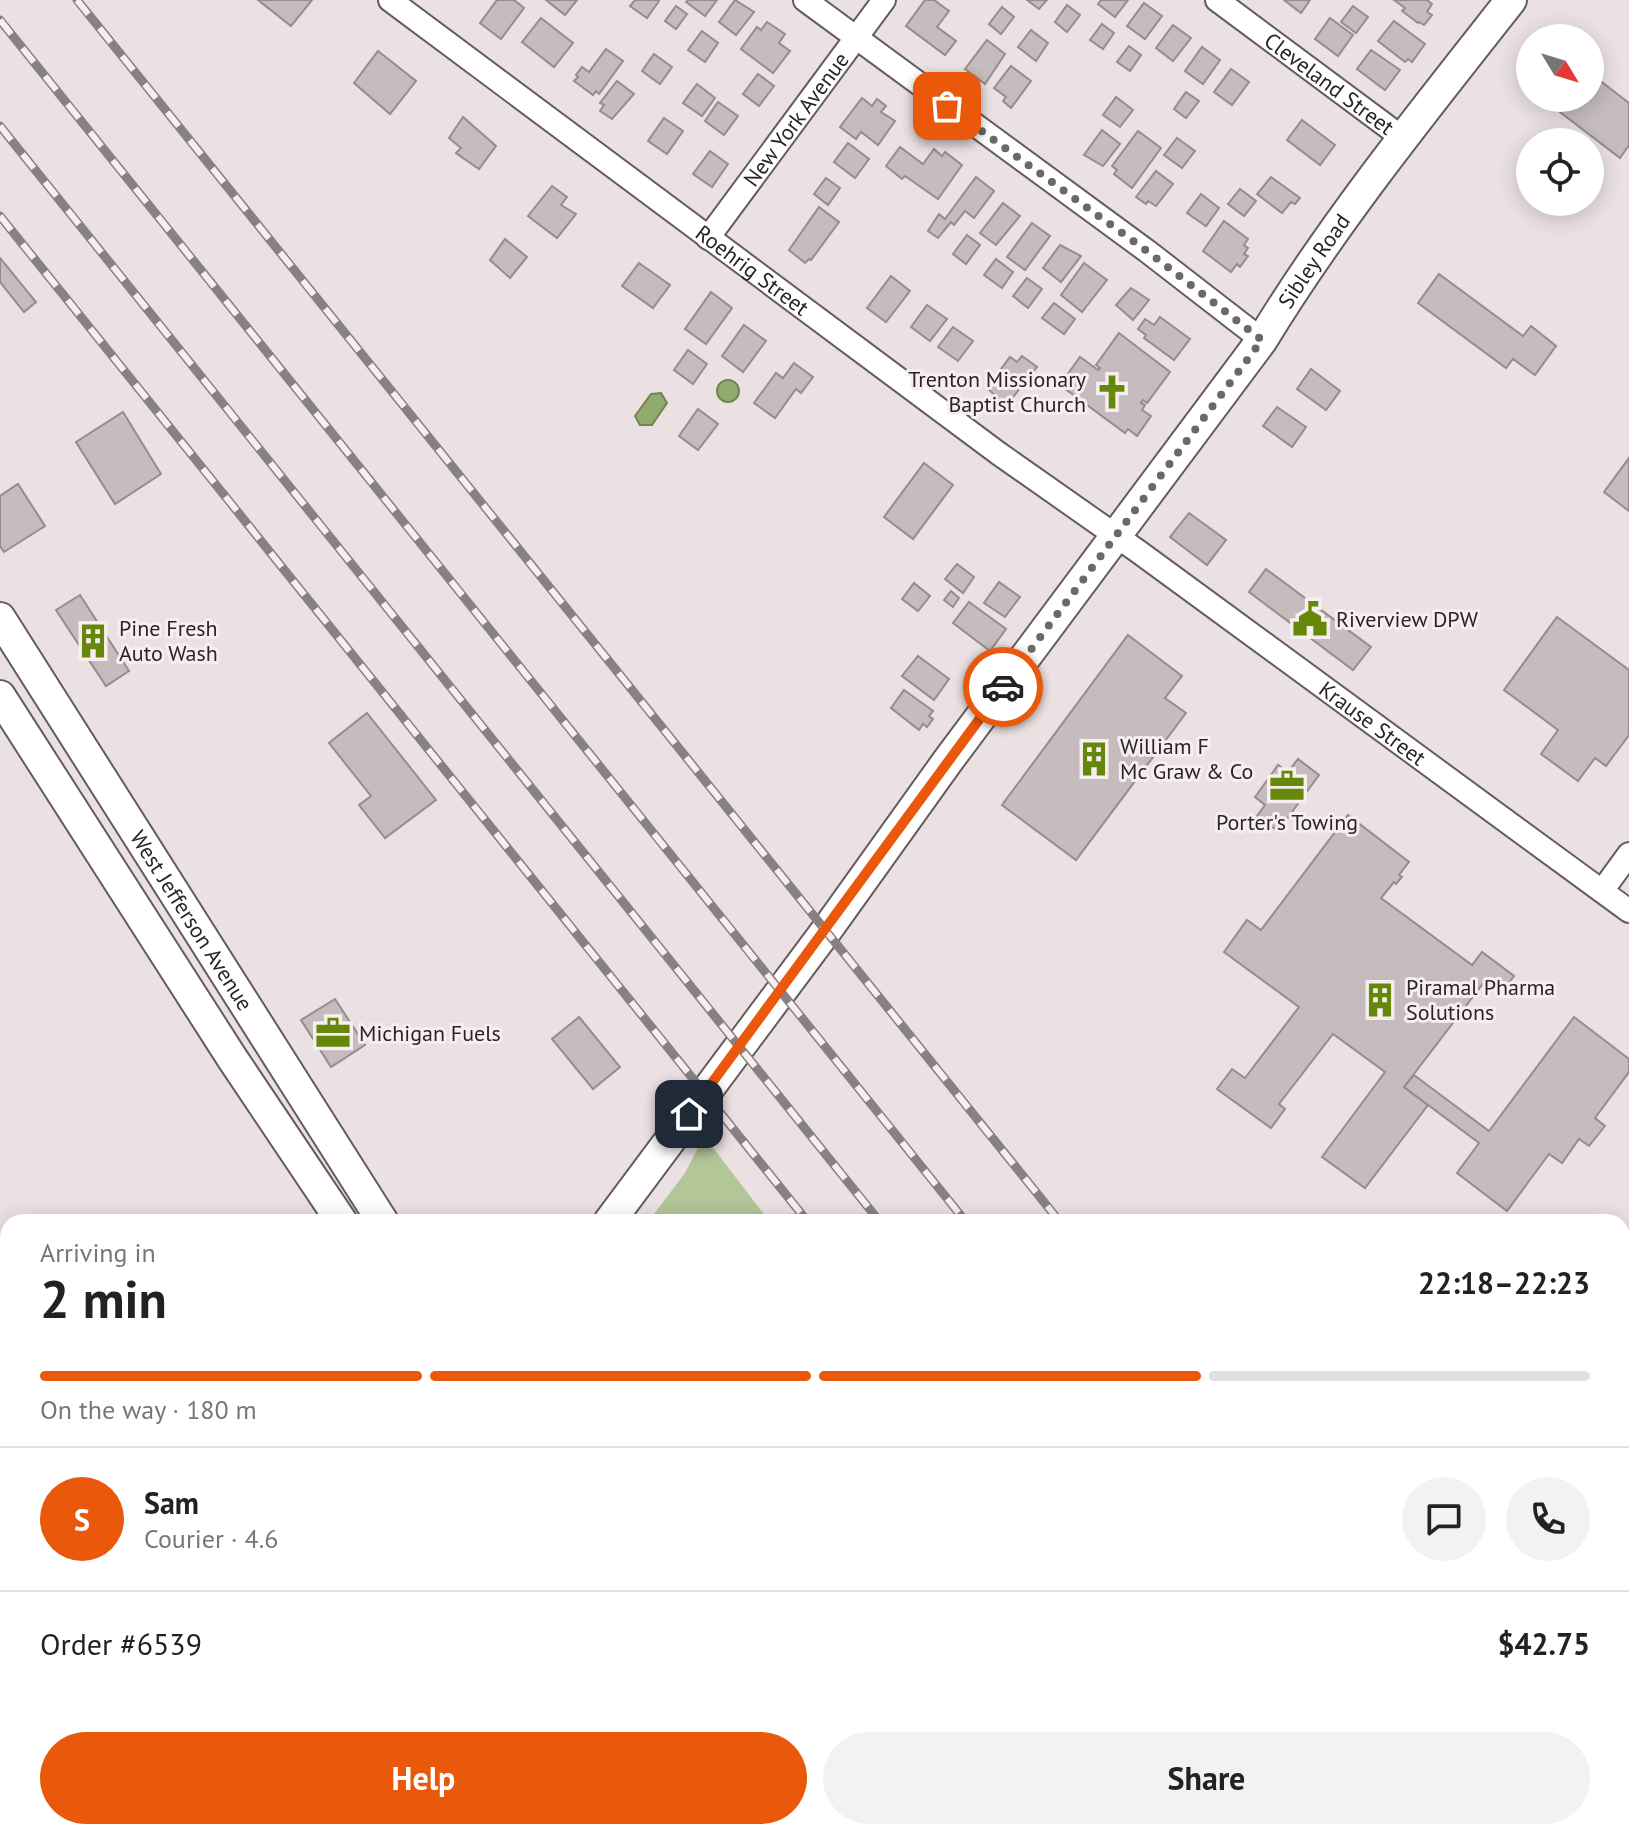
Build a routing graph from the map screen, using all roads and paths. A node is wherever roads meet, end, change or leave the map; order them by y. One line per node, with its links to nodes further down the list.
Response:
1 (390, 0): 8 (street, Roehrig Street)
2 (805, 0): 6 (street)
3 (884, 0): 6 (street, New York Avenue)
4 (1217, 0): 7 (street, Cleveland Street)
5 (1511, 0): 7 (main road, Sibley Road)
6 (855, 38): 8 (street, New York Avenue); 9 (street)
7 (1404, 139): 9 (main road, Sibley Road)
8 (708, 238): 10 (street, Roehrig Street)
9 (1262, 340): 10 (main road, Sibley Road)
10 (1117, 536): 16 (street, Krause Street); 22 (main road, Sibley Road)
11 (0, 618): 13 (main road, West Jefferson Avenue)
12 (0, 696): 14 (main road, West Jefferson Avenue)
13 (56, 705): 14 (main road); 18 (main road, West Jefferson Avenue)
14 (20, 727): 19 (main road, West Jefferson Avenue)
15 (1629, 854): 16 (street)
16 (1602, 891): 17 (street, Krause Street)
17 (1629, 911)
18 (266, 1039): 19 (main road); 21 (main road, West Jefferson Avenue)
19 (232, 1058): 20 (main road, West Jefferson Avenue)
20 (337, 1214)
21 (378, 1214)
22 (615, 1214)

